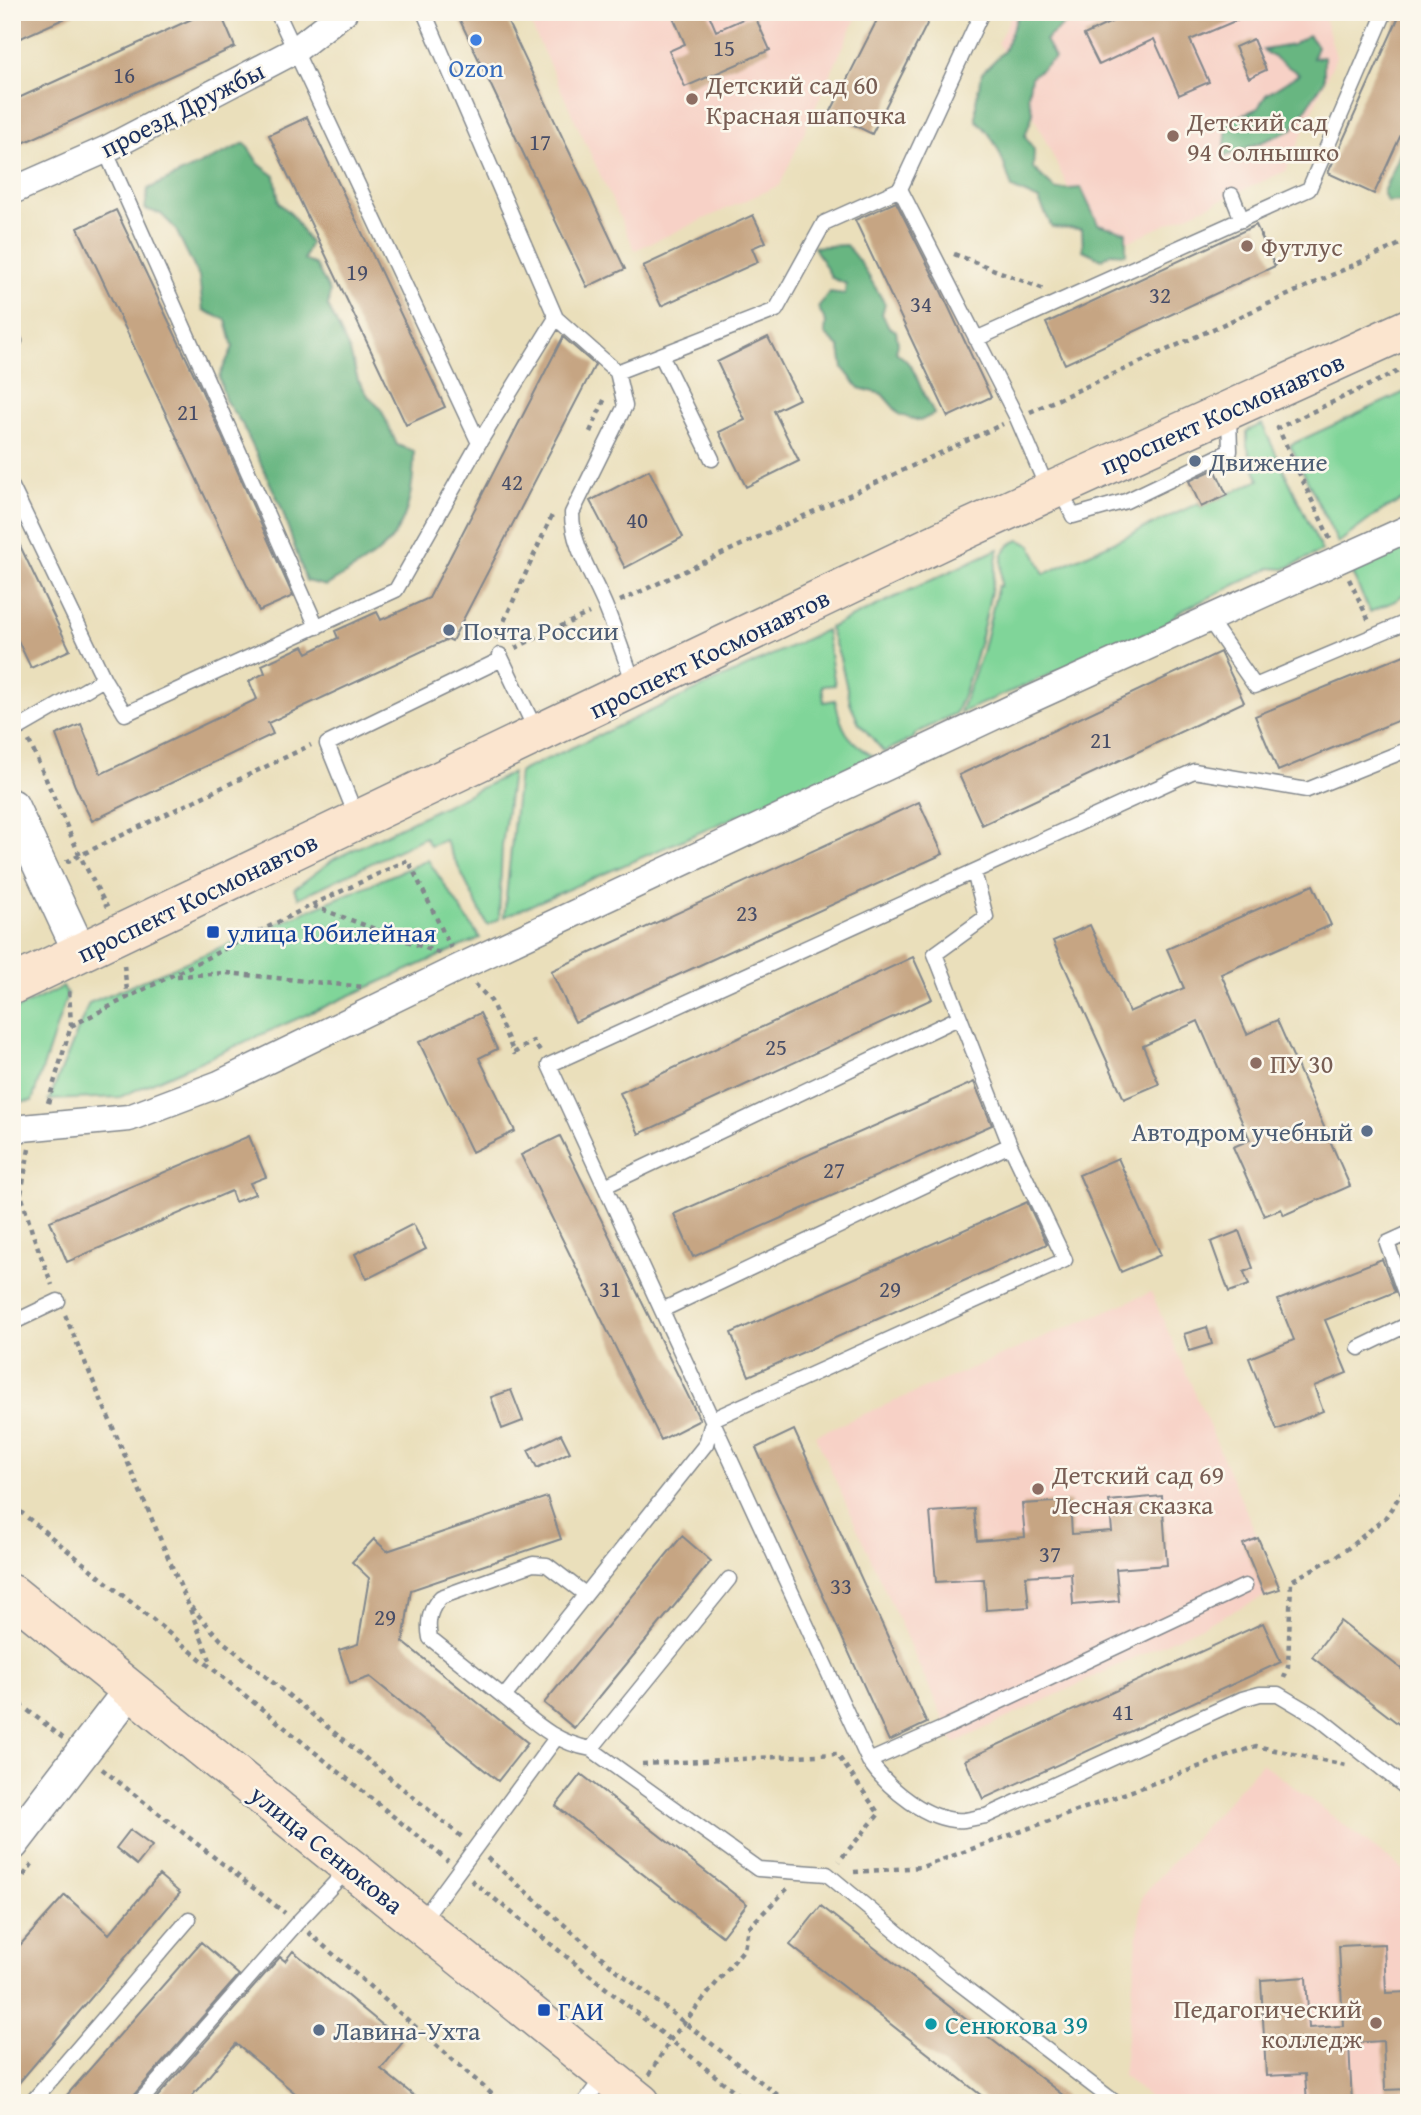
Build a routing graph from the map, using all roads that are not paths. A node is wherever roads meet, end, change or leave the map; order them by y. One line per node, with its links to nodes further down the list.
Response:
1 (277, 12): 6 (lane)
2 (344, 12): 6 (street, проезд Дружбы)
3 (424, 12): 12 (lane)
4 (982, 12): 9 (lane)
5 (1385, 12): 11 (lane)
6 (294, 51): 7 (street, проезд Дружбы); 19 (lane)
7 (105, 150): 8 (street, проезд Дружбы); 26 (lane)
8 (20, 188)
9 (900, 189): 15 (lane); 17 (lane)
10 (1232, 195): 11 (lane)
11 (1242, 220): 15 (lane)
12 (556, 318): 18 (lane); 19 (lane)
13 (1409, 328): 22 (main road, проспект Космонавтов)
14 (12, 336): 16 (lane)
15 (976, 339): 22 (lane)
16 (12, 342)
17 (661, 355): 18 (lane); 20 (lane)
18 (617, 372): 28 (lane)
19 (478, 443): 26 (lane)
20 (712, 459)
21 (12, 487): 27 (lane)
22 (1054, 489): 28 (main road, проспект Космонавтов)
23 (1409, 528): 24 (street)
24 (1208, 618): 25 (lane); 38 (street)
25 (1409, 621)
26 (317, 627): 27 (lane)
27 (104, 679): 29 (lane)
28 (636, 688): 30 (main road, проспект Космонавтов)
29 (18, 729)
30 (538, 734): 33 (main road, проспект Космонавтов); 33 (lane)
31 (1409, 749): 34 (lane)
32 (12, 806): 35 (street)
33 (358, 820): 35 (main road, проспект Космонавтов)
34 (974, 872): 37 (lane); 40 (lane)
35 (71, 957): 36 (main road, проспект Космонавтов)
36 (12, 985)
37 (958, 1018): 39 (lane); 40 (lane)
38 (12, 1129)
39 (1010, 1145): 44 (lane); 48 (lane)
40 (605, 1186): 44 (lane)
41 (1409, 1233): 43 (lane)
42 (58, 1300): 45 (lane)
43 (1409, 1304)
44 (662, 1310): 48 (lane)
45 (12, 1323)
46 (1409, 1324): 47 (lane)
47 (1359, 1348)
48 (713, 1419): 52 (lane); 57 (lane)
49 (729, 1579): 56 (lane)
50 (1245, 1586): 57 (lane)
51 (12, 1594): 53 (main road, улица Сенюкова)
52 (585, 1594): 54 (lane); 54 (lane)
53 (131, 1689): 59 (street); 60 (main road, улица Сенюкова)
54 (504, 1697): 55 (lane)
55 (556, 1738): 56 (lane); 62 (lane)
56 (591, 1749): 67 (lane)
57 (869, 1761): 58 (lane)
58 (1409, 1790)
59 (12, 1844)
60 (350, 1867): 62 (main road, улица Сенюкова); 65 (lane)
61 (189, 1919): 64 (lane)
62 (419, 1924): 63 (main road, улица Сенюкова)
63 (595, 2088): 66 (main road, улица Сенюкова)
64 (31, 2103)
65 (139, 2103)
66 (641, 2103)
67 (1116, 2103)

